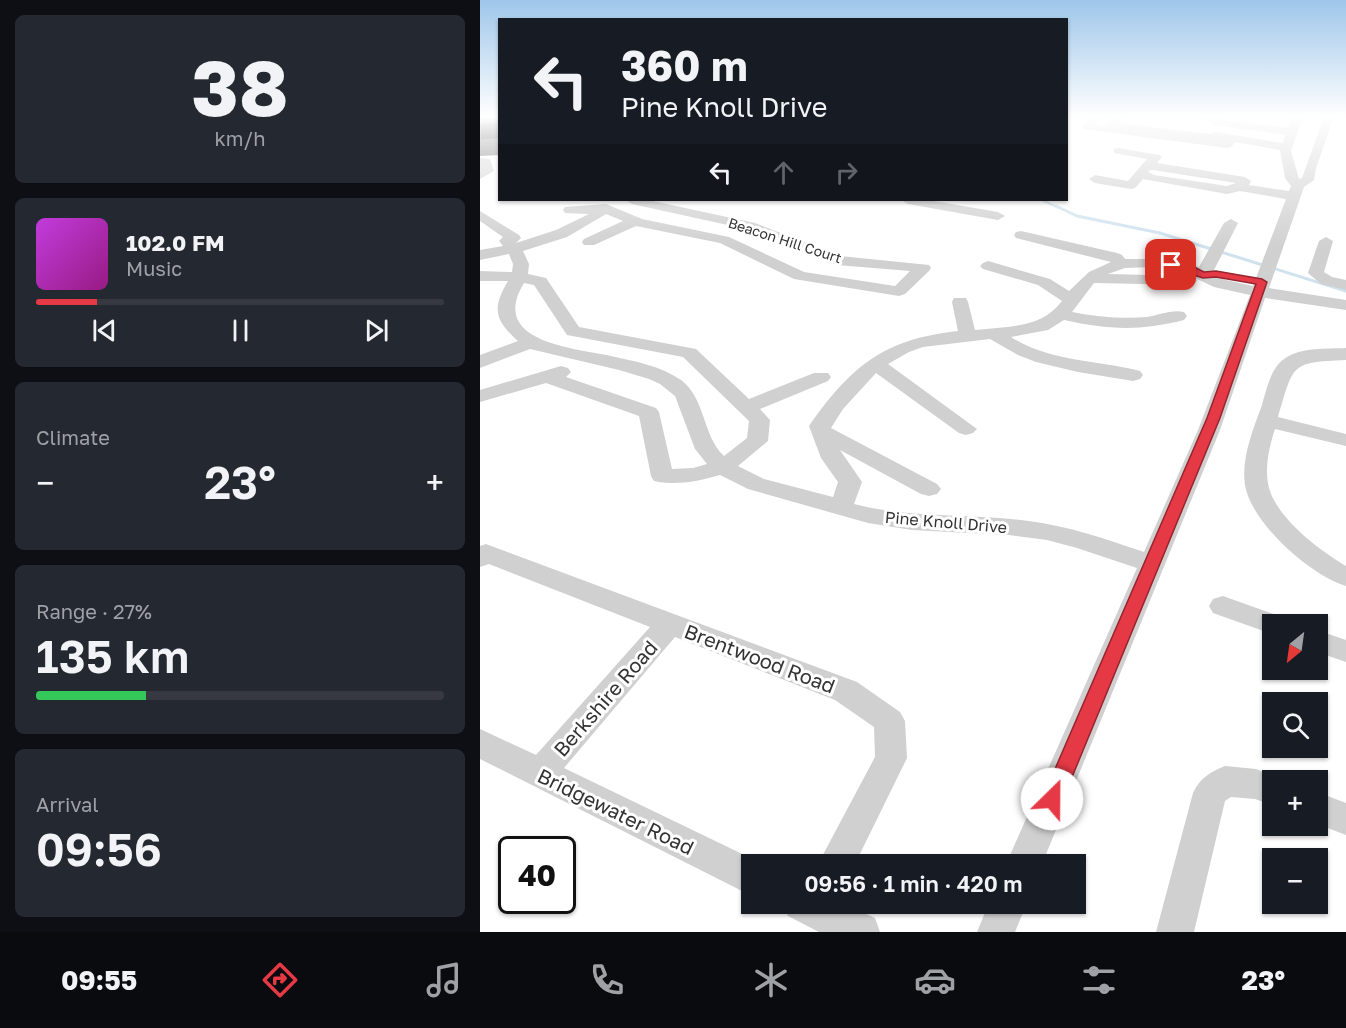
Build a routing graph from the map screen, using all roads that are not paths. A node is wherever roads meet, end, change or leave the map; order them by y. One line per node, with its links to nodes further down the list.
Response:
1 (1153, 160): 7 (street)
2 (1290, 160): 6 (street)
3 (1314, 160): 8 (street)
4 (480, 162): 9 (street)
5 (1254, 168): 11 (street)
6 (1289, 168): 8 (street); 12 (street)
7 (1144, 171): 10 (street); 11 (street)
8 (1310, 171): 12 (street)
9 (480, 175)
10 (1095, 179)
11 (1241, 185): 12 (street); 16 (street)
12 (1297, 191): 36 (street)
13 (618, 201): 18 (street)
14 (637, 201): 21 (street, Beacon Hill Court)
15 (914, 201): 20 (street)
16 (1229, 201)
17 (570, 205): 18 (street); 26 (street)
18 (606, 209): 21 (street, Beacon Hill Court); 26 (street)
19 (480, 215): 26 (street)
20 (999, 216)
21 (635, 221): 25 (street)
22 (1231, 223): 33 (street)
23 (1022, 235): 29 (street)
24 (1326, 241): 35 (street)
25 (589, 242)
26 (511, 243): 27 (street); 28 (street); 32 (street)
27 (480, 247)
28 (480, 255)
29 (1120, 264): 33 (street); 34 (street)
30 (988, 266): 40 (street)
31 (480, 276): 32 (street)
32 (519, 277): 44 (street); 53 (street)
33 (1205, 277): 34 (street); 36 (street)
34 (1090, 278): 40 (street)
35 (1346, 285)
36 (1260, 287): 37 (street); 39 (street); 62 (street)
37 (1346, 296)
38 (960, 302): 43 (street)
39 (1346, 305)
40 (1065, 307): 41 (street); 42 (street)
41 (1178, 316)
42 (993, 333): 43 (street); 49 (street)
43 (968, 336): 48 (street)
44 (531, 342): 46 (street, Pine Knoll Drive); 47 (street)
45 (1346, 354): 54 (street)
46 (596, 359): 50 (street); 58 (street, Pine Knoll Drive)
47 (480, 362)
48 (877, 365): 55 (street); 56 (street)
49 (1133, 375)
50 (549, 377): 52 (street); 58 (street)
51 (821, 377): 53 (street)
52 (480, 396)
53 (746, 406): 58 (street)
54 (1266, 421): 57 (street); 63 (street)
55 (966, 429)
56 (821, 430): 59 (street); 60 (street)
57 (1346, 440)
58 (724, 466): 60 (street, Pine Knoll Drive)
59 (929, 489)
60 (841, 508): 62 (street, Pine Knoll Drive)
61 (482, 554): 66 (street, Brentwood Road)
62 (1151, 563): 75 (street)
63 (1346, 577)
64 (1223, 606): 65 (street)
65 (1262, 620)
66 (670, 623): 70 (street, Berkshire Road); 74 (street, Brentwood Road)
67 (1328, 645): 68 (street)
68 (1346, 651)
69 (480, 743): 70 (street, Bridgewater Road)
70 (540, 773): 76 (street, Bridgewater Road)
71 (1262, 786): 81 (street)
72 (1328, 812): 73 (street)
73 (1346, 819)
74 (841, 854)
75 (1028, 854)
76 (741, 873)
77 (827, 914): 79 (street)
78 (1003, 914): 80 (street)
79 (861, 932)
80 (996, 932)
81 (1174, 932)

